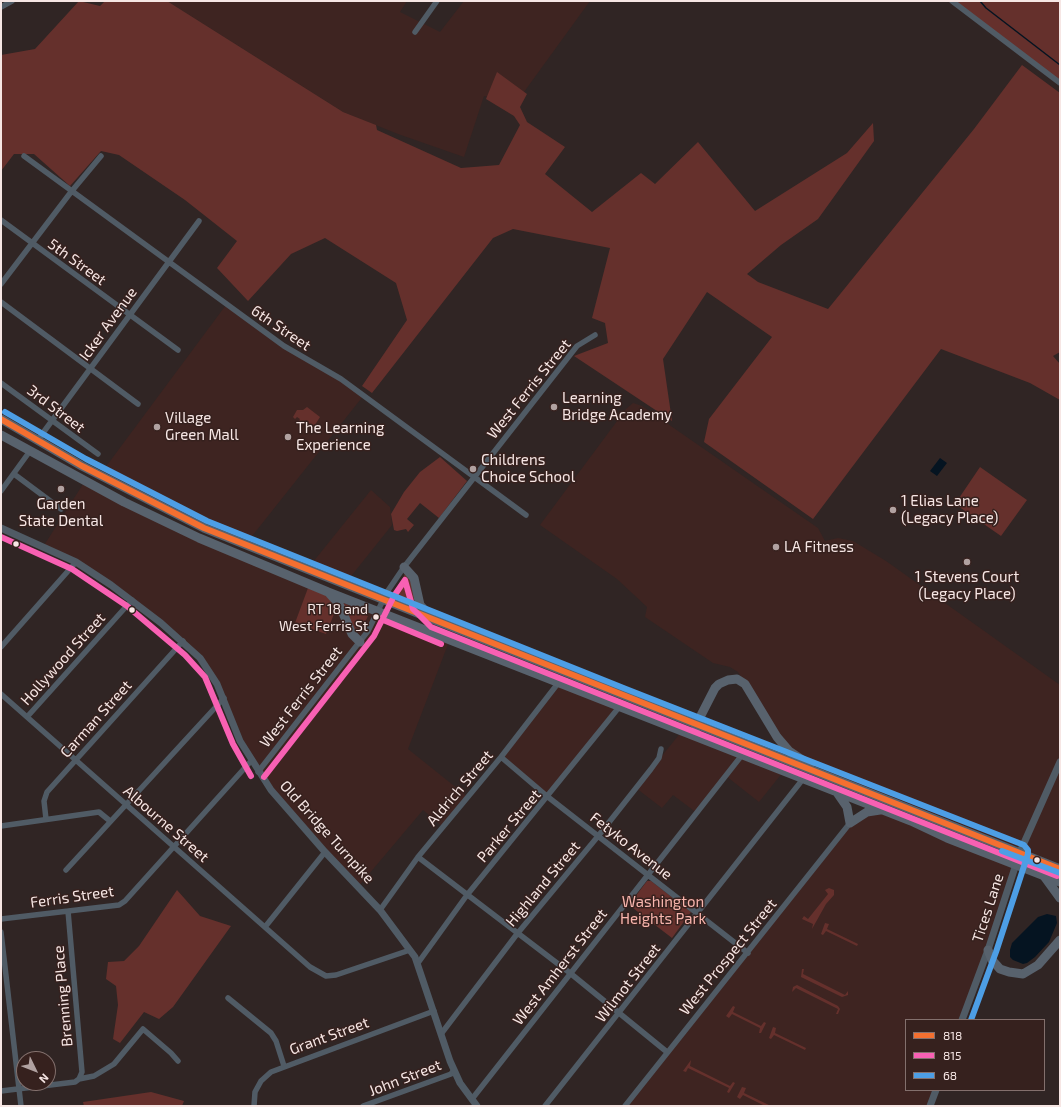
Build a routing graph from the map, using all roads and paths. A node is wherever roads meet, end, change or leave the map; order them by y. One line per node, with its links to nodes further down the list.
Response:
1 (12, 1): 4 (street)
2 (437, 1): 5 (street)
3 (952, 1): 6 (street)
4 (1, 7)
5 (415, 32)
6 (1060, 83)
7 (24, 156): 9 (street, 6th Street)
8 (101, 156): 9 (street)
9 (71, 192): 12 (street); 13 (street, 6th Street)
10 (1, 220): 12 (street, 5th Street)
11 (199, 221): 13 (street, Icker Avenue)
12 (31, 244): 14 (street); 16 (street, 5th Street)
13 (168, 262): 16 (street, Icker Avenue); 29 (street, 6th Street)
14 (1, 284)
15 (1, 302): 19 (street)
16 (130, 315): 18 (street, 5th Street); 19 (street, Icker Avenue)
17 (595, 335): 29 (street, West Ferris Street)
18 (178, 350)
19 (91, 368): 21 (street); 23 (street, Icker Avenue)
20 (1, 382): 23 (street, 3rd Street)
21 (138, 404)
22 (1, 419): 25 (highway)
23 (52, 421): 25 (street, Icker Avenue); 27 (street, 3rd Street)
24 (1, 435): 26 (highway)
25 (37, 441): 38 (highway)
26 (30, 451): 28 (street); 36 (highway)
27 (98, 454)
28 (14, 474): 30 (street); 31 (street)
29 (476, 477): 32 (street, 6th Street); 35 (street, West Ferris Street)
30 (1, 491)
31 (61, 509)
32 (526, 515)
33 (1, 528): 34 (street, Old Bridge Turnpike)
34 (76, 562): 37 (street, Old Bridge Turnpike); 43 (street)
35 (404, 567): 38 (street, West Ferris Street); 40 (highway)
36 (328, 592): 39 (highway); 42 (highway)
37 (132, 600): 41 (street, Old Bridge Turnpike); 48 (street, Hollywood Street)
38 (383, 601): 39 (street, West Ferris Street); 40 (highway)
39 (379, 610): 42 (street, West Ferris Street); 44 (highway)
40 (434, 620): 49 (highway)
41 (183, 641): 46 (street, Old Bridge Turnpike); 54 (street, Carman Street)
42 (360, 642): 57 (street, West Ferris Street)
43 (1, 647)
44 (559, 682): 47 (highway); 53 (street, Aldrich Street)
45 (1, 694): 48 (street, Albourne Street)
46 (224, 698): 55 (street, Old Bridge Turnpike); 62 (street)
47 (620, 706): 50 (highway); 61 (street, Parker Street)
48 (27, 717): 54 (street, Albourne Street)
49 (696, 725): 50 (highway); 58 (highway); 58 (highway)
50 (697, 737): 52 (highway)
51 (662, 749): 68 (street, Highland Street)
52 (742, 755): 59 (highway); 76 (street, West Amherst Street)
53 (501, 757): 61 (street, Fetyko Avenue); 72 (street, Aldrich Street)
54 (76, 760): 62 (street, Albourne Street); 64 (street, Carman Street)
55 (251, 761): 57 (street, Old Bridge Turnpike); 69 (street, Ferris Street)
56 (1060, 762): 71 (street, Tices Lane)
57 (258, 772): 70 (street, Old Bridge Turnpike)
58 (824, 774): 71 (highway)
59 (803, 779): 60 (highway); 83 (street, Wilmot Street)
60 (837, 793): 63 (highway); 66 (highway)
61 (548, 797): 68 (street, Fetyko Avenue); 79 (street, Parker Street)
62 (126, 804): 65 (street); 69 (street, Albourne Street)
63 (882, 810): 66 (highway); 73 (highway)
64 (46, 819): 65 (street); 67 (street)
65 (110, 821): 75 (street)
66 (850, 822): 91 (street, West Prospect Street)
67 (1, 826)
68 (599, 835): 76 (street, Fetyko Avenue); 87 (street, Highland Street)
69 (174, 847): 82 (street, Ferris Street); 85 (street, Albourne Street)
70 (325, 852): 81 (street, Old Bridge Turnpike); 85 (street)
71 (1020, 852): 73 (street, Tices Lane); 74 (highway)
72 (418, 857): 79 (street); 81 (street, Aldrich Street)
73 (1015, 865): 77 (highway); 90 (street, Tices Lane)
74 (1060, 869)
75 (66, 870)
76 (649, 875): 83 (street, Fetyko Avenue); 93 (street, West Amherst Street)
77 (1044, 876): 78 (highway); 80 (highway)
78 (1060, 882)
79 (467, 895): 87 (street); 92 (street, Parker Street)
80 (1060, 898)
81 (380, 910): 89 (street, Old Bridge Turnpike)
82 (68, 911): 84 (street, Ferris Street); 104 (street, Brenning Place)
83 (697, 914): 91 (street, Fetyko Avenue); 96 (street, Wilmot Street)
84 (1, 919)
85 (265, 927): 89 (street, Albourne Street)
86 (1, 932): 101 (street)
87 (517, 934): 93 (street); 98 (street, Highland Street)
88 (1060, 940): 90 (highway)
89 (410, 950): 92 (street, Old Bridge Turnpike)
90 (988, 950): 97 (street, Tices Lane)
91 (748, 952): 99 (street, West Prospect Street)
92 (418, 963): 95 (street, Old Bridge Turnpike)
93 (570, 974): 96 (street); 110 (street, West Amherst Street)
94 (228, 998): 102 (street)
95 (434, 1011): 98 (street, Old Bridge Turnpike); 102 (street, Grant Street)
96 (619, 1013): 99 (street); 115 (street, Wilmot Street)
97 (962, 1019)
98 (441, 1034): 103 (street, Old Bridge Turnpike)
99 (667, 1052): 116 (street, West Prospect Street)
100 (178, 1061): 104 (street)
101 (16, 1063)
102 (284, 1066): 112 (street, Grant Street)
103 (454, 1070): 110 (street, Old Bridge Turnpike); 113 (street, John Street)
104 (79, 1079): 105 (street)
105 (56, 1084)
106 (16, 1089): 107 (street)
107 (1, 1091)
108 (19, 1091): 111 (street)
109 (936, 1091): 117 (street)
110 (472, 1099): 114 (street, Old Bridge Turnpike)
111 (21, 1106)
112 (254, 1106)
113 (363, 1106)
114 (478, 1106)
115 (545, 1106)
116 (625, 1106)
117 (930, 1106)

